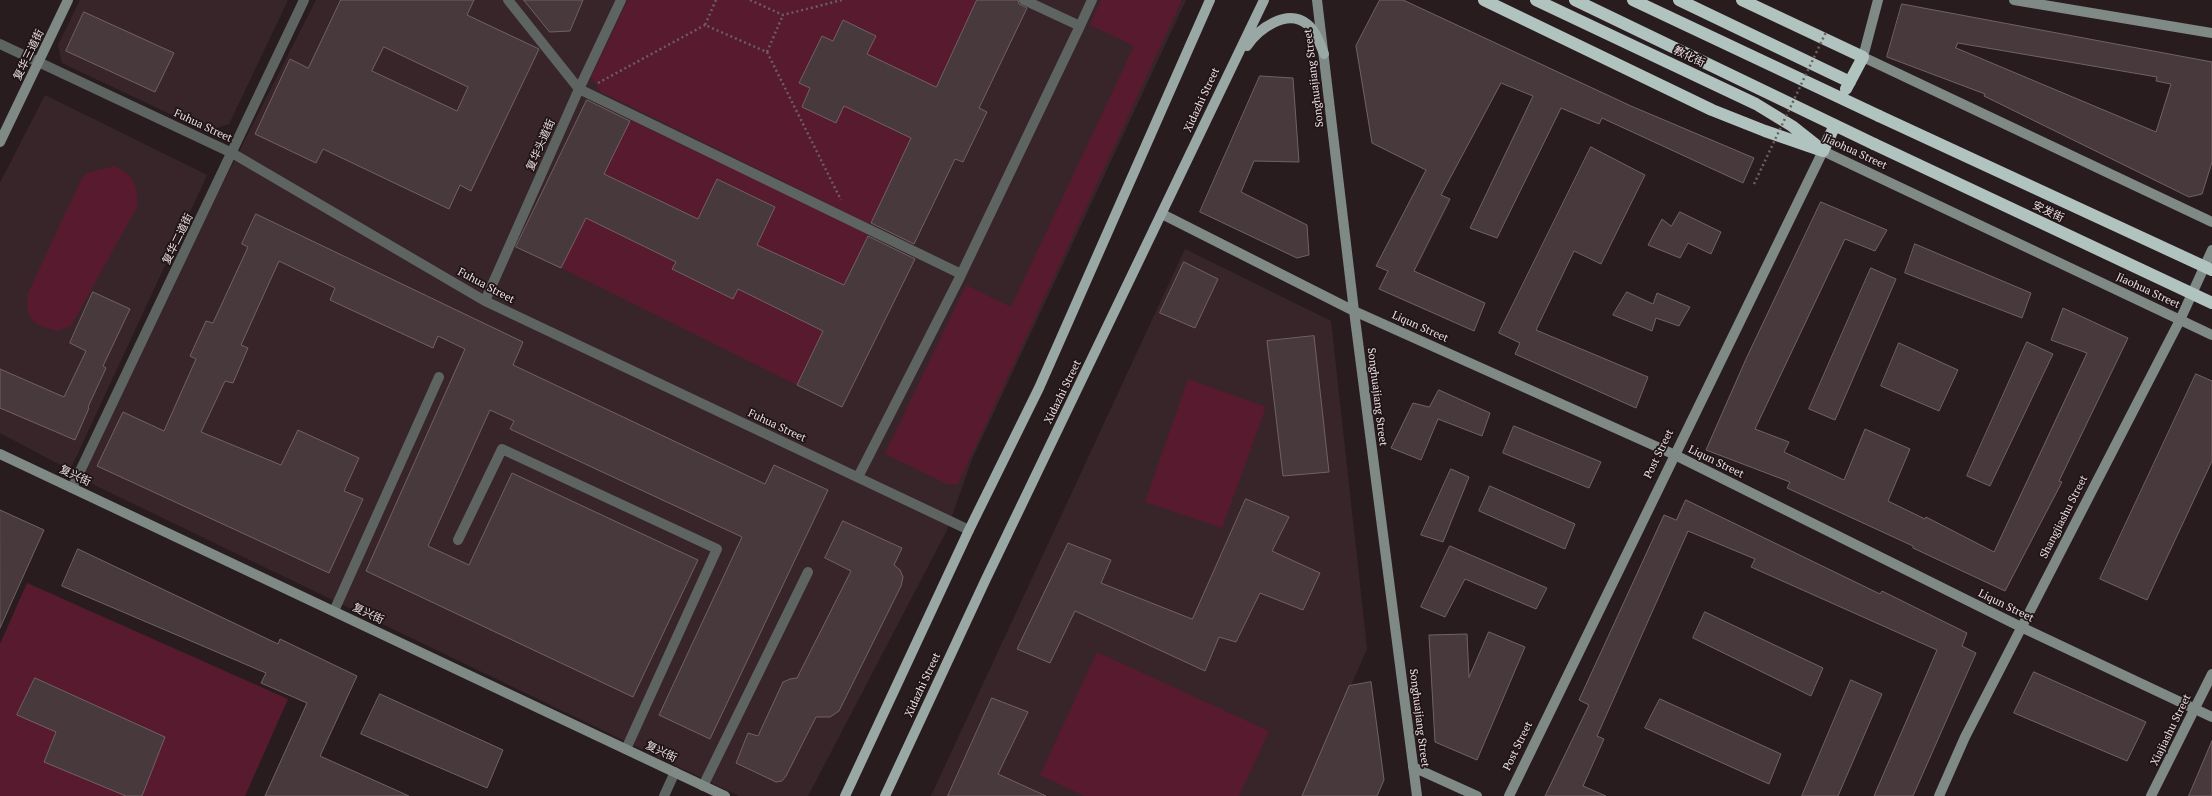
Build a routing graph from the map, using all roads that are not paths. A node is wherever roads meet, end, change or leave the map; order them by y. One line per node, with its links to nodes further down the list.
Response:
1 (68, 0): 23 (street, 复华三道街)
2 (304, 0): 32 (street, 复华二道街)
3 (508, 0): 26 (street)
4 (621, 0): 26 (street, 复华头道街)
5 (1024, 0): 18 (street)
6 (1092, 0): 18 (street)
7 (1210, 0): 48 (main road)
8 (1264, 0): 24 (main road, Xidazhi Street)
9 (1317, 0): 21 (street, Songhuajiang Street)
10 (1484, 0): 31 (highway, Jiaohua Street)
11 (1536, 0): 31 (highway, 教化街)
12 (1575, 0): 28 (highway, Jiaohua Street)
13 (1633, 0): 27 (highway)
14 (1679, 0): 25 (highway)
15 (1742, 0): 22 (highway)
16 (1878, 0): 22 (street)
17 (2014, 0): 19 (street)
18 (1080, 26): 37 (street)
19 (2212, 33)
20 (0, 44): 23 (street, Fuhua Street)
21 (1324, 54): 24 (main road); 40 (street, Songhuajiang Street)
22 (1863, 57): 25 (highway); 34 (street)
23 (39, 62): 29 (street, 复华三道街); 32 (street, Fuhua Street)
24 (1228, 74): 33 (main road, Xidazhi Street)
25 (1850, 82): 27 (highway)
26 (579, 89): 37 (street); 38 (street, 复华头道街)
27 (1841, 97): 36 (highway, 安发街, bridge)
28 (1835, 125): 30 (highway, Jiaohua Street); 31 (highway, Post Street)
29 (0, 142)
30 (1874, 144): 39 (highway, 安发街, bridge)
31 (1823, 151): 41 (street, Jiaohua Street); 45 (street, Post Street)
32 (232, 153): 38 (street, Fuhua Street); 47 (street, 复华二道街)
33 (1162, 214): 40 (street, Liqun Street); 63 (main road, Xidazhi Street)
34 (2212, 222)
35 (2212, 250): 41 (street, Shangjiashu Street)
36 (2212, 270)
37 (961, 274): 46 (street)
38 (485, 301): 46 (street, Fuhua Street)
39 (2212, 303)
40 (1354, 311): 45 (street, Liqun Street); 57 (street, Songhuajiang Street)
41 (2180, 320): 42 (street, Jiaohua Street); 52 (street, Shangjiashu Street)
42 (2212, 335)
43 (439, 377): 51 (street)
44 (0, 454): 47 (street, 复兴街)
45 (1673, 454): 52 (street, Liqun Street); 66 (street, Post Street)
46 (858, 477): 48 (street, Fuhua Street)
47 (72, 488): 51 (street, 复兴街)
48 (969, 530): 62 (main road)
49 (458, 540): 56 (street)
50 (808, 572): 59 (street)
51 (334, 611): 56 (street, 复兴街)
52 (2021, 627): 54 (street, Liqun Street); 67 (street, Shangjiashu Street)
53 (2212, 674): 54 (street, Xiajiashu Street)
54 (2194, 709): 55 (street, Liqun Street); 68 (street, Xiajiashu Street)
55 (2212, 717)
56 (626, 749): 58 (street, 复兴街)
57 (1413, 766): 64 (street, Songhuajiang Street); 65 (street)
58 (676, 772): 59 (street, 复兴街); 60 (street)
59 (704, 786): 61 (street, 复兴街)
60 (664, 796)
61 (725, 796)
62 (845, 796)
63 (885, 796)
64 (1417, 796)
65 (1477, 796)
66 (1508, 796)
67 (1939, 796)
68 (2151, 796)

